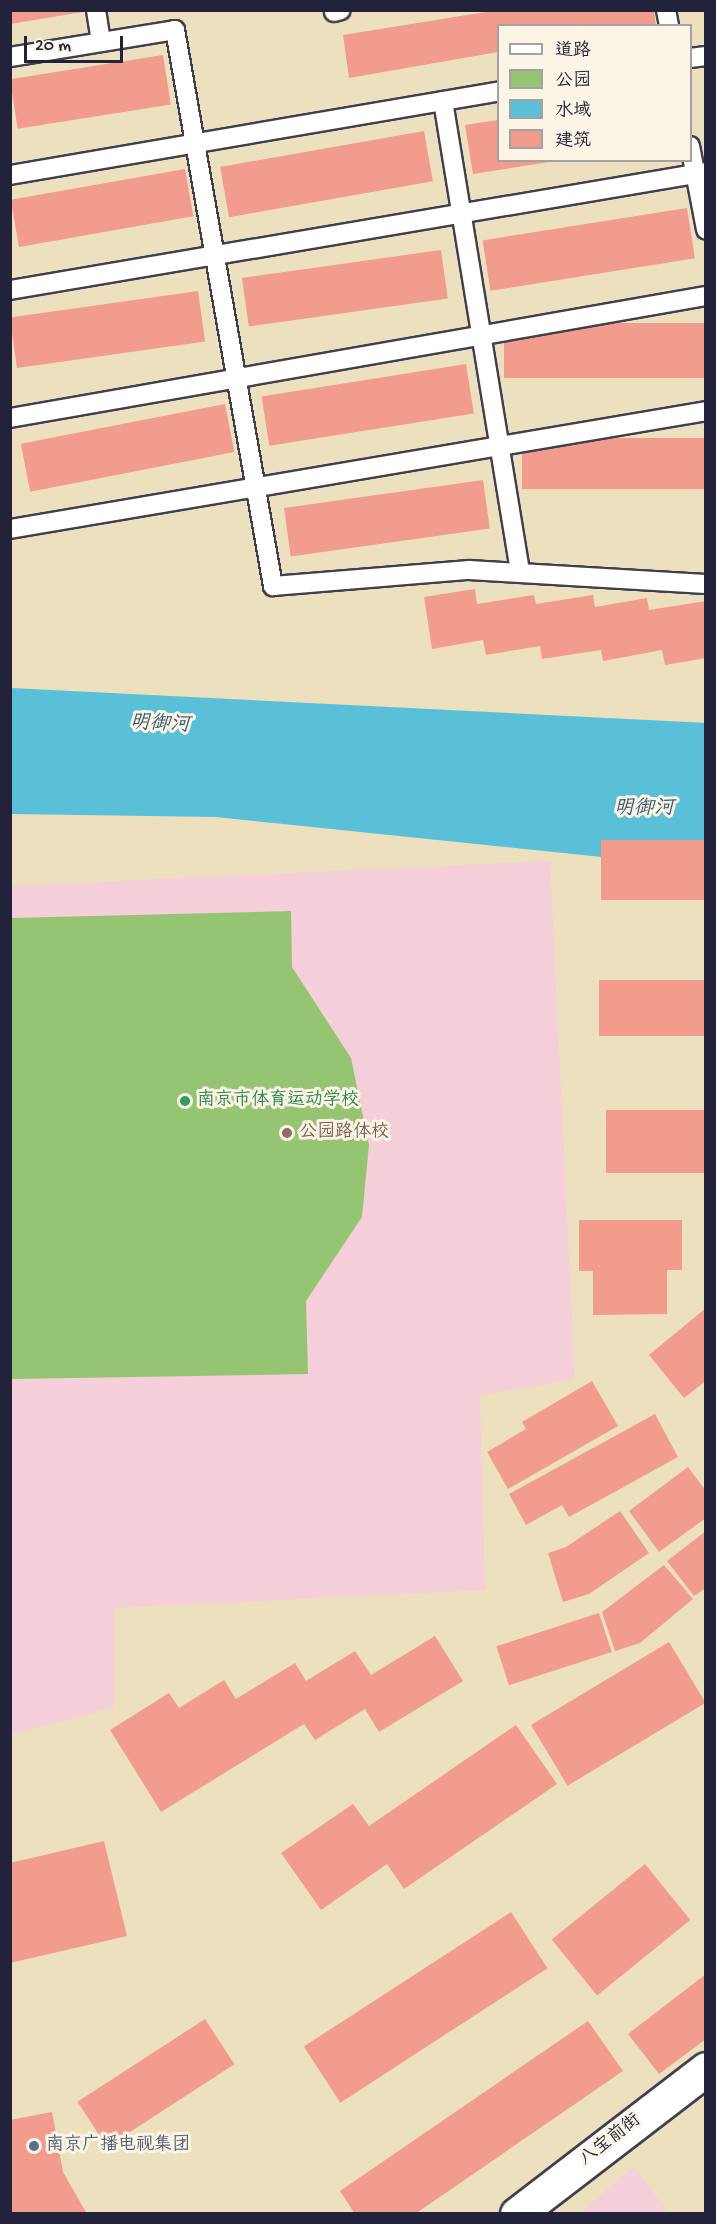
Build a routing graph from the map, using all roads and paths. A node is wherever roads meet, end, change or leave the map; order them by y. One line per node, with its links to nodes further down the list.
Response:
1 (96, 10): 2 (lane)
2 (101, 42): 3 (lane); 6 (lane)
3 (10, 57)
4 (497, 92): 5 (lane)
5 (444, 101): 6 (lane); 10 (lane)
6 (195, 144): 9 (lane); 12 (lane)
7 (692, 151): 8 (lane)
8 (700, 173): 10 (lane); 11 (lane)
9 (10, 175)
10 (462, 214): 12 (lane); 15 (lane)
11 (705, 229)
12 (215, 255): 13 (lane); 16 (lane)
13 (10, 290)
14 (705, 296): 15 (lane)
15 (482, 335): 16 (lane); 19 (lane)
16 (237, 378): 18 (lane); 20 (lane)
17 (705, 411): 19 (lane)
18 (10, 418)
19 (500, 447): 20 (lane); 22 (lane)
20 (256, 488): 21 (lane); 22 (lane)
21 (10, 529)
22 (520, 573): 23 (lane)
23 (705, 584)
24 (705, 2069): 25 (street, 八宝前街)
25 (517, 2214)

